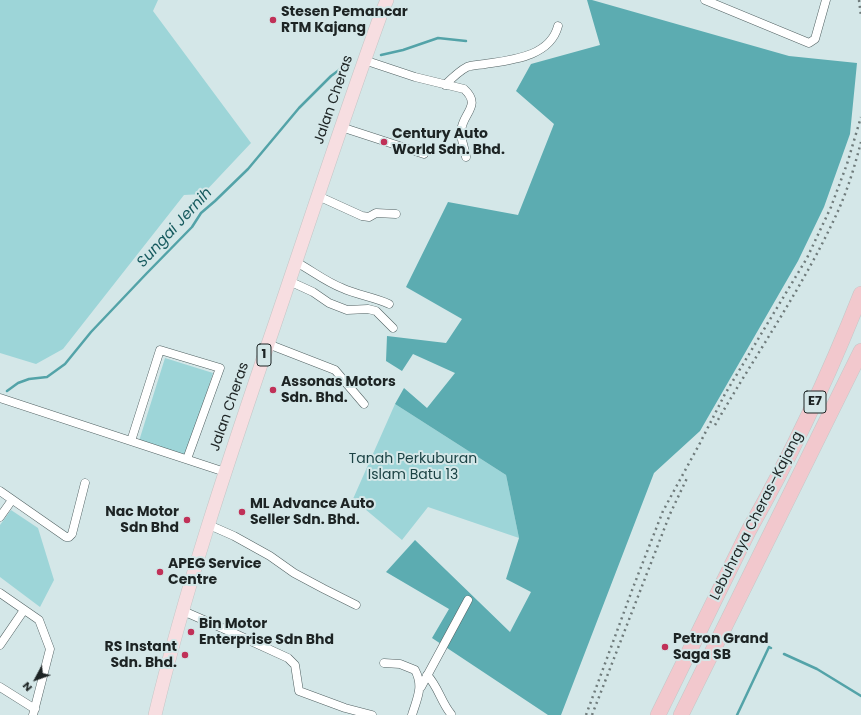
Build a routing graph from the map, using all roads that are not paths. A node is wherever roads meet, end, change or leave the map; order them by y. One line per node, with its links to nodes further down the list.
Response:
1 (387, 0): 5 (main road, Jalan Cheras / 1)
2 (705, 0): 3 (street)
3 (826, 0)
4 (558, 26): 6 (street)
5 (364, 60): 6 (street); 7 (main road, Jalan Cheras / 1)
6 (445, 85): 9 (street)
7 (341, 127): 8 (street); 10 (main road, Jalan Cheras / 1)
8 (424, 154)
9 (466, 157)
10 (318, 196): 11 (street); 12 (main road, Jalan Cheras / 1)
11 (396, 214)
12 (296, 262): 13 (main road, Jalan Cheras / 1); 15 (street)
13 (289, 281): 16 (street); 17 (main road, Jalan Cheras / 1)
14 (861, 294): 44 (highway, Lebuhraya Cheras–Kajang / E7)
15 (389, 304)
16 (393, 328)
17 (268, 344): 20 (street); 23 (main road, Jalan Cheras / 1)
18 (861, 351): 45 (highway, Lebuhraya Cheras–Kajang / E7)
19 (0, 398): 21 (street)
20 (364, 404)
21 (131, 441): 22 (street); 22 (street)
22 (187, 459): 23 (street)
23 (225, 472): 28 (main road, Jalan Cheras / 1)
24 (85, 483): 26 (street)
25 (0, 491): 26 (street)
26 (12, 500): 27 (street)
27 (0, 517)
28 (209, 525): 31 (street); 33 (main road, Jalan Cheras / 1)
29 (0, 593): 32 (street)
30 (468, 600): 36 (street)
31 (356, 605)
32 (24, 610): 34 (street); 39 (street)
33 (183, 611): 41 (main road, Jalan Cheras / 1); 42 (street)
34 (0, 645)
35 (384, 663): 38 (street)
36 (427, 676): 38 (street); 40 (street)
37 (0, 686): 39 (street)
38 (421, 687): 43 (street)
39 (34, 712)
40 (451, 714)
41 (155, 715)
42 (372, 715)
43 (412, 715)
44 (658, 715)
45 (682, 715)

